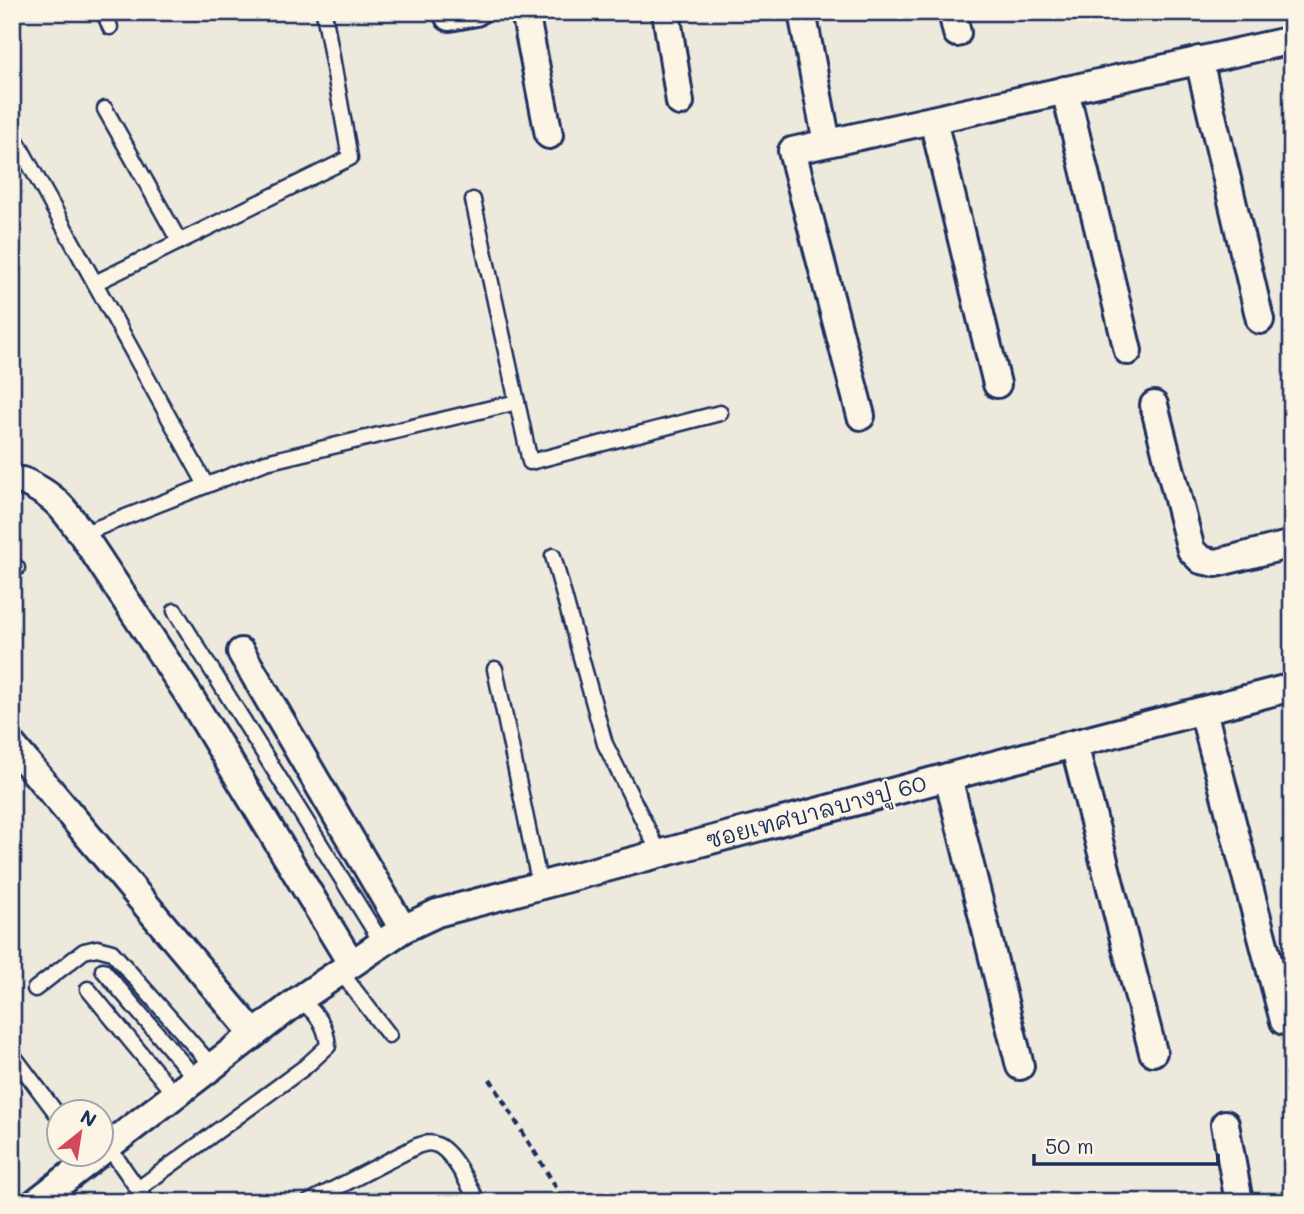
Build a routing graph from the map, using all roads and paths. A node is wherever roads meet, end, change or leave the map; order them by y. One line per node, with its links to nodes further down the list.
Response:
1 (104, 12): 8 (lane)
2 (324, 12): 19 (lane)
3 (476, 12): 7 (street)
4 (525, 12): 15 (street)
5 (666, 12): 12 (street)
6 (802, 12): 17 (street)
7 (449, 17)
8 (110, 27)
9 (1292, 40): 10 (street)
10 (1199, 60): 11 (street); 21 (street)
11 (1065, 90): 14 (street); 22 (street)
12 (680, 102)
13 (105, 109): 19 (lane)
14 (933, 120): 17 (street); 23 (street)
15 (549, 135)
16 (15, 138): 20 (lane)
17 (827, 143): 27 (street)
18 (473, 200): 24 (lane)
19 (179, 242): 20 (lane)
20 (94, 283): 29 (lane)
21 (1260, 320)
22 (1128, 351)
23 (997, 384)
24 (517, 402): 26 (lane); 29 (lane)
25 (1154, 405): 31 (street)
26 (720, 413)
27 (861, 416)
28 (12, 481): 30 (street)
29 (206, 485): 30 (lane)
30 (82, 534): 44 (street)
31 (1292, 544)
32 (553, 556): 41 (lane)
33 (175, 611): 43 (lane)
34 (242, 652): 43 (street)
35 (495, 669): 42 (lane)
36 (1292, 687): 37 (street, ซอยเทศบาลบางปู 60)
37 (1203, 711): 38 (street, ซอยเทศบาลบางปู 60); 49 (street)
38 (1074, 744): 40 (street, ซอยเทศบาลบางปู 60); 52 (street)
39 (12, 746): 50 (street)
40 (948, 777): 41 (street, ซอยเทศบาลบางปู 60); 54 (street)
41 (660, 854): 42 (street, ซอยเทศบาลบางปู 60)
42 (540, 886): 43 (street, ซอยเทศบาลบางปู 60)
43 (392, 936): 44 (street, ซอยเทศบาลบางปู 60)
44 (346, 967): 48 (street, ซอยเทศบาลบางปู 60); 51 (lane)
45 (103, 970): 56 (lane)
46 (35, 989): 56 (lane)
47 (88, 989): 56 (lane)
48 (300, 999): 50 (street, ซอยเทศบาลบางปู 60); 62 (lane)
49 (1284, 1021)
50 (254, 1034): 56 (street, ซอยเทศบาลบางปู 60)
51 (389, 1035)
52 (1153, 1052)
53 (12, 1054): 57 (lane)
54 (1020, 1066)
55 (490, 1079): 67 (path)
56 (194, 1080): 59 (street, ซอยเทศบาลบางปู 60)
57 (46, 1099)
58 (1225, 1124): 68 (street)
59 (116, 1139)
60 (78, 1168): 63 (street, ซอยเทศบาลบางปู 60)
61 (114, 1168): 62 (lane)
62 (138, 1189): 64 (lane)
63 (36, 1202)
64 (147, 1202)
65 (309, 1202): 66 (lane)
66 (478, 1202)
67 (565, 1202)
68 (1239, 1202)

